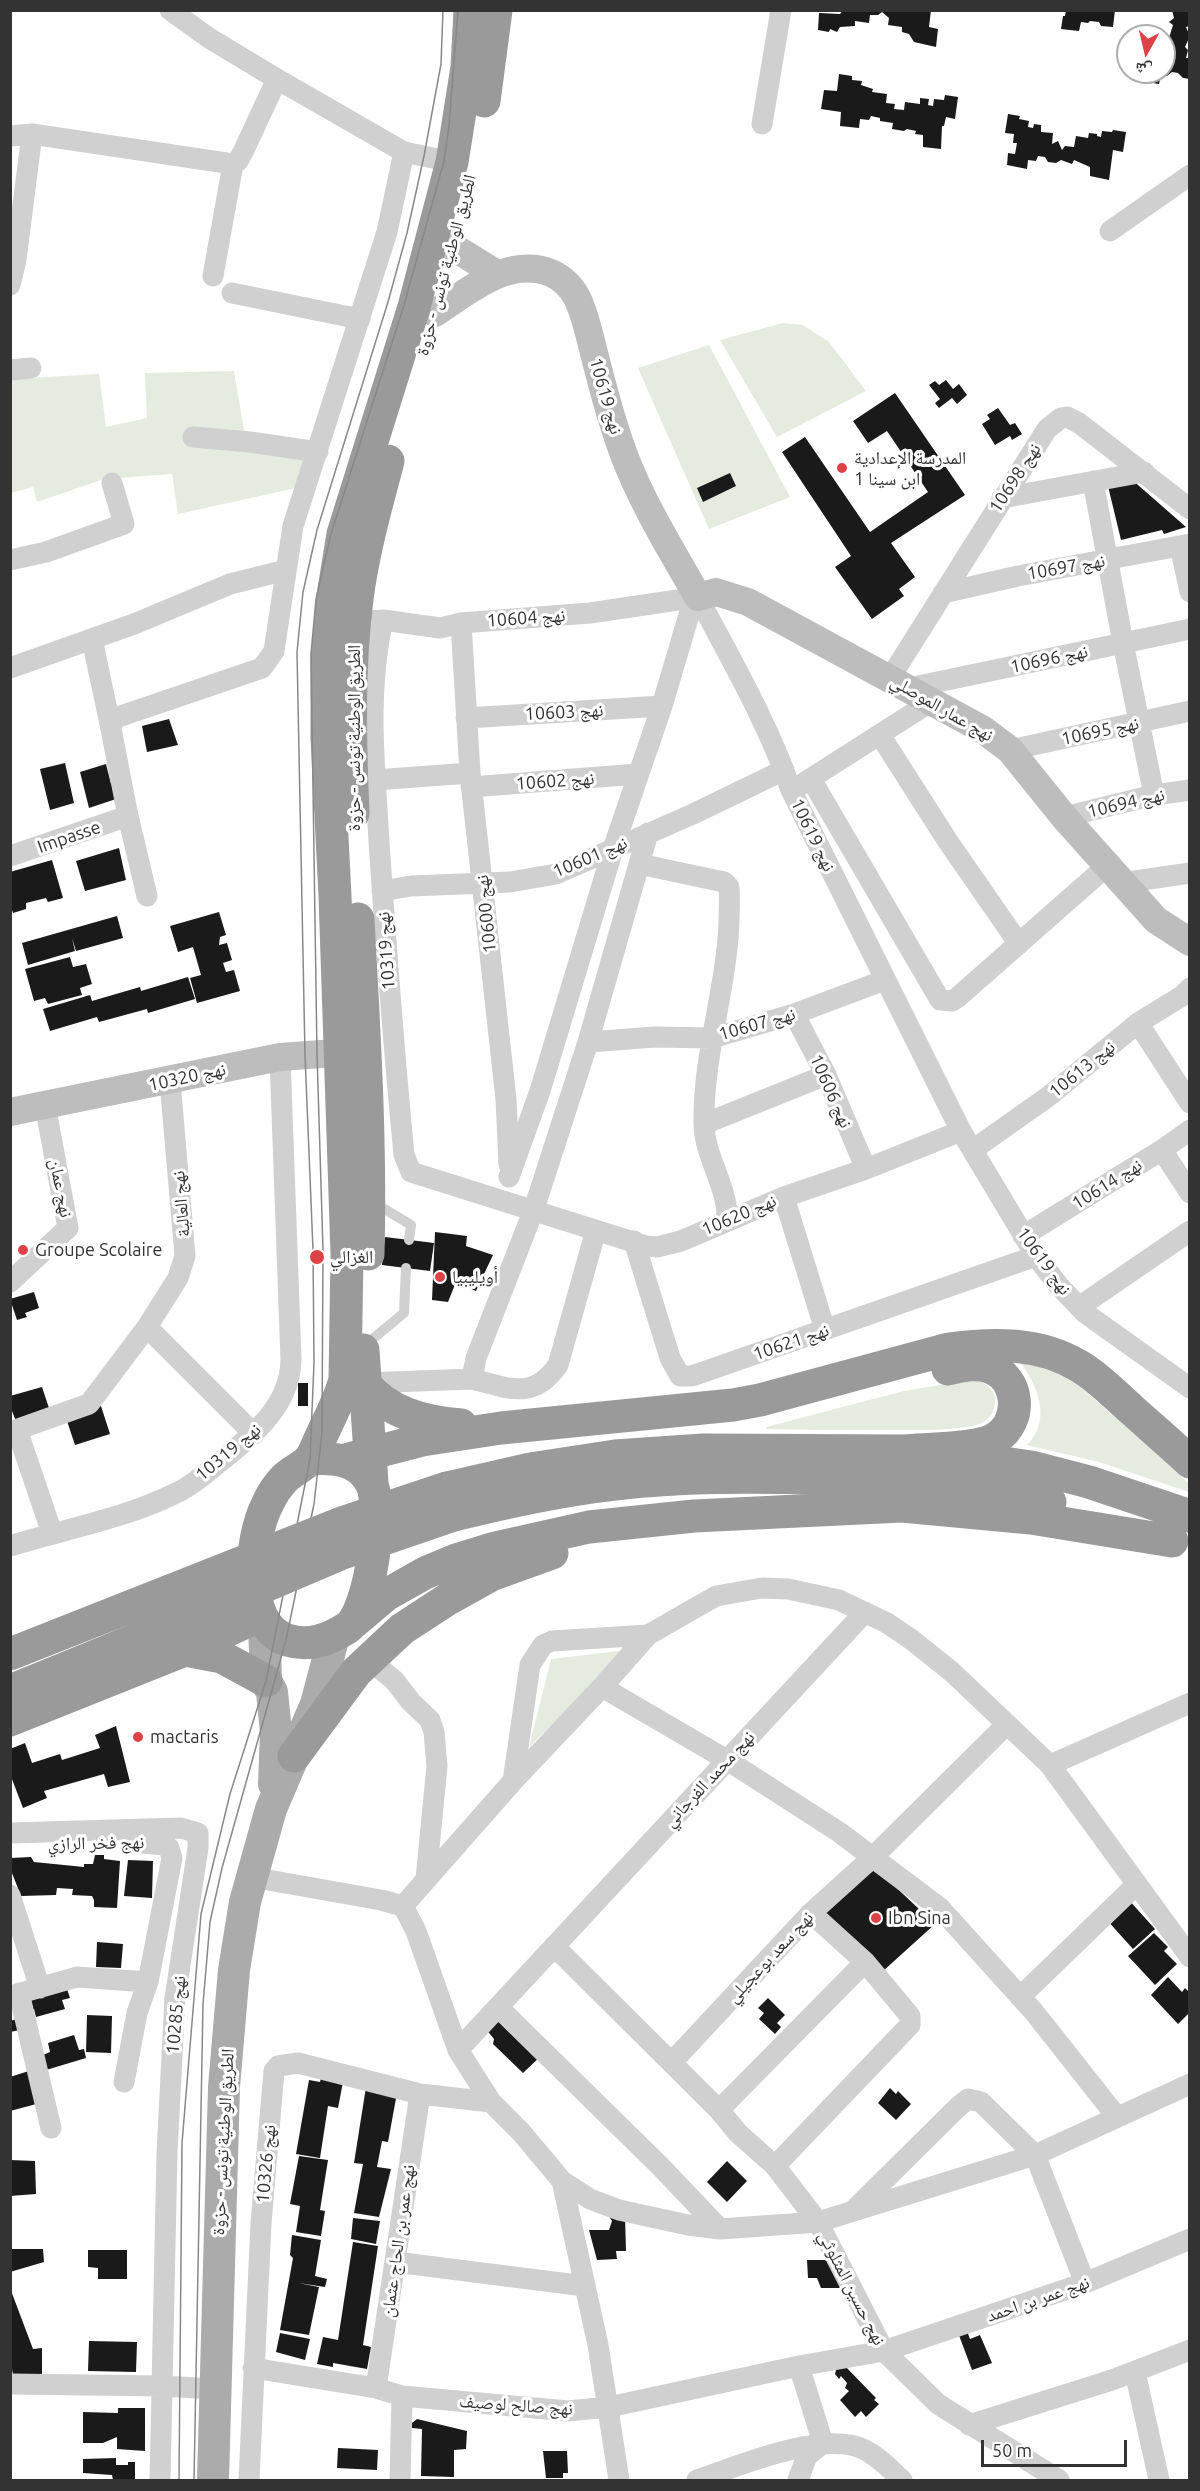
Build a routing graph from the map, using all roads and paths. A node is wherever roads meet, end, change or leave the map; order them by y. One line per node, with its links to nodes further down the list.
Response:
1 (170, 10): 5 (street)
2 (470, 10): 9 (highway, الطريق الوطنية تونس - حزوة)
3 (495, 10): 13 (highway, الطريق الوطنية تونس - حزوة)
4 (781, 10): 6 (street)
5 (277, 79): 8 (street); 10 (street)
6 (762, 124)
7 (21, 135): 10 (street); 16 (street)
8 (404, 152): 9 (street); 19 (street)
9 (453, 162): 75 (highway, الطريق الوطنية تونس - حزوة)
10 (233, 164): 15 (street)
11 (1190, 175): 12 (street)
12 (1110, 231)
13 (453, 247): 14 (street); 18 (highway, الطريق الوطنية تونس - حزوة)
14 (497, 274): 18 (street); 33 (street, نهج 10619)
15 (213, 276)
16 (10, 285)
17 (232, 293): 19 (street)
18 (435, 314): 34 (highway, الطريق الوطنية تونس - حزوة)
19 (360, 319): 21 (street)
20 (193, 437): 21 (street)
21 (318, 452): 30 (street)
22 (1144, 472): 23 (street); 25 (street, نهج 10698); 26 (street, نهج 10698)
23 (1093, 481): 25 (street); 28 (street)
24 (112, 483): 29 (street)
25 (1002, 498): 32 (street, نهج 10698)
26 (1190, 509)
27 (1185, 545): 28 (street, نهج 10697); 31 (street)
28 (1109, 559): 32 (street, نهج 10697); 38 (street)
29 (10, 560)
30 (286, 570): 37 (street); 45 (street)
31 (1190, 592)
32 (943, 593): 40 (street, نهج 10698)
33 (696, 598): 35 (street, نهج 10604); 40 (street, نهج عمار الموصلي); 41 (street); 48 (street, نهج 10619)
34 (369, 621): 35 (street, نهج 10604); 51 (street, نهج 10319); 75 (highway, الطريق الوطنية تونس - حزوة)
35 (461, 623): 43 (street, نهج 10600)
36 (1190, 629): 38 (street, نهج 10696)
37 (92, 639): 39 (street); 45 (street)
38 (1123, 644): 40 (street, نهج 10696); 44 (street)
39 (10, 668)
40 (910, 689): 46 (street); 47 (street, نهج عمار الموصلي)
41 (662, 706): 43 (street, نهج 10603); 49 (street)
42 (1190, 711): 44 (street, نهج 10695)
43 (466, 718): 52 (street, نهج 10600)
44 (1139, 722): 47 (street, نهج 10695); 55 (street)
45 (110, 724): 56 (street)
46 (880, 735): 50 (street); 68 (street)
47 (1010, 750): 57 (street, نهج عمار الموصلي)
48 (784, 770): 53 (street, نهج 10619); 58 (street, نهج 10601)
49 (638, 774): 52 (street, نهج 10602); 59 (street)
50 (811, 779): 53 (street); 68 (street)
51 (375, 780): 52 (street, نهج 10602); 65 (street, نهج 10319)
52 (471, 780): 64 (street, نهج 10600)
53 (791, 790): 69 (street, نهج 10619)
54 (1190, 790): 55 (street, نهج 10694)
55 (1154, 795): 57 (street, نهج 10694)
56 (128, 816): 60 (street, Impasse); 66 (street)
57 (1064, 817): 63 (street, نهج عمار الموصلي)
58 (648, 833): 59 (street, نهج 10601); 61 (street)
59 (613, 849): 64 (street, نهج 10601); 88 (street)
60 (10, 856)
61 (639, 864): 73 (street); 74 (street)
62 (1190, 873): 63 (street)
63 (1114, 874): 67 (street, نهج عمار الموصلي); 68 (street)
64 (482, 883): 65 (street, نهج 10601); 88 (street, نهج 10600)
65 (382, 891): 92 (street, نهج 10319)
66 (147, 896)
67 (1190, 942)
68 (1019, 944)
69 (885, 980): 71 (street, نهج 10607); 84 (street, نهج 10619)
70 (1190, 988): 72 (street, نهج 10613)
71 (795, 1014): 73 (street, نهج 10607); 77 (street, نهج 10606)
72 (1138, 1023): 79 (street); 85 (street, نهج 10613)
73 (712, 1038): 74 (street, نهج 10607); 82 (street)
74 (588, 1042): 92 (street)
75 (353, 1052): 76 (street, نهج 10320); 91 (highway, الطريق الوطنية تونس - حزوة); 114 (highway, الطريق الوطنية تونس - حزوة)
76 (280, 1057): 78 (street, نهج 10320); 111 (street, نهج 10319)
77 (826, 1075): 82 (street); 87 (street, نهج 10606)
78 (170, 1081): 80 (street, نهج 10320); 103 (street, نهج العالية)
79 (1190, 1104)
80 (45, 1106): 81 (street, نهج 10320); 101 (street, نهج عمان)
81 (10, 1112)
82 (704, 1124): 93 (street)
83 (1190, 1130): 86 (street, نهج 10614)
84 (962, 1131): 85 (street, نهج 10619); 87 (street, نهج 10620)
85 (974, 1149): 96 (street, نهج 10619)
86 (1162, 1150): 89 (street); 96 (street, نهج 10614)
87 (866, 1169): 90 (street, نهج 10620)
88 (509, 1177): 92 (street, نهج 10600)
89 (1190, 1193)
90 (784, 1197): 93 (street, نهج 10620); 104 (street)
91 (369, 1200): 97 (lane); 105 (highway, الطريق الوطنية تونس - حزوة)
92 (524, 1207): 94 (street, نهج 10620); 106 (street)
93 (727, 1220): 98 (street, نهج 10620)
94 (596, 1230): 98 (street, نهج 10620); 106 (street)
95 (1190, 1231): 102 (street)
96 (1023, 1236): 99 (street, نهج 10619)
97 (409, 1240)
98 (634, 1241): 104 (street, نهج 10621)
99 (1036, 1256): 102 (street, نهج 10619); 104 (street, نهج 10621)
100 (406, 1268): 105 (lane)
101 (10, 1282)
102 (1079, 1307): 108 (street, نهج 10619)
103 (149, 1323): 110 (street, نهج العالية); 111 (street)
104 (825, 1330)
105 (363, 1346): 107 (highway, الطريق الوطنية تونس - حزوة)
106 (472, 1379): 107 (street)
107 (364, 1383): 109 (highway); 114 (highway, الطريق الوطنية تونس - حزوة)
108 (1190, 1388)
109 (501, 1428): 113 (highway); 114 (highway)
110 (14, 1431): 118 (street)
111 (254, 1434): 118 (street, نهج 10319)
112 (905, 1451): 115 (highway); 117 (highway); 119 (highway)
113 (1190, 1462)
114 (348, 1464): 117 (highway); 122 (highway)
115 (451, 1501): 119 (highway); 126 (highway, bridge); 130 (highway, bridge)
116 (694, 1516): 119 (highway); 123 (highway); 127 (highway)
117 (375, 1517): 123 (highway)
118 (52, 1533): 120 (street, نهج 10319)
119 (1184, 1535)
120 (10, 1546)
121 (865, 1612): 124 (street); 133 (street); 135 (street, نهج محمد الفرجاني)
122 (263, 1619): 123 (highway); 125 (highway); 128 (main road, الطريق الوطنية تونس - حزوة)
123 (342, 1631): 134 (main road, الطريق الوطنية تونس - حزوة)
124 (648, 1635): 129 (street); 137 (street)
125 (185, 1650): 128 (highway); 132 (highway)
126 (10, 1654)
127 (369, 1660): 134 (highway); 143 (street)
128 (266, 1681): 138 (main road, الطريق الوطنية تونس - حزوة)
129 (602, 1688): 135 (street); 137 (street)
130 (10, 1691)
131 (1187, 1708): 136 (street)
132 (10, 1720)
133 (1007, 1724): 136 (street); 141 (street, نهج سعد بوعجيلي)
134 (294, 1756): 138 (main road, الطريق الوطنية تونس - حزوة)
135 (727, 1760): 141 (street); 149 (street, نهج محمد الفرجاني)
136 (1050, 1765): 144 (street)
137 (513, 1781): 143 (street)
138 (271, 1809): 142 (main road, الطريق الوطنية تونس - حزوة)
139 (10, 1833): 182 (street, نهج 10285)
140 (10, 1847): 152 (street, نهج فخر الرازي)
141 (873, 1857): 147 (street, نهج سعد بوعجيلي); 155 (street)
142 (251, 1877): 146 (street); 184 (main road, الطريق الوطنية تونس - حزوة)
143 (426, 1880): 146 (street)
144 (1137, 1884): 150 (street); 155 (street)
145 (10, 1895): 148 (street)
146 (403, 1906): 157 (street)
147 (811, 1913): 151 (street); 158 (street, نهج سعد بوعجيلي)
148 (15, 1927): 153 (street)
149 (554, 1946): 156 (street, نهج محمد الفرجاني); 158 (street, نهج حسين المثلوثي)
150 (1190, 1957)
151 (865, 1962): 163 (street); 167 (street)
152 (148, 1982): 153 (street); 159 (street)
153 (40, 1988): 154 (street)
154 (15, 1995): 165 (street)
155 (1020, 1997): 164 (street)
156 (498, 2007): 157 (street, نهج محمد الفرجاني); 171 (street)
157 (458, 2050): 162 (street)
158 (672, 2062): 163 (street, نهج حسين المثلوثي)
159 (124, 2082)
160 (1190, 2084): 164 (street)
161 (420, 2094): 162 (street, نهج 10326); 173 (street, نهج عمر بن الحاج عثمان); 179 (street, نهج 10326)
162 (491, 2102): 168 (street)
163 (719, 2110): 167 (street, نهج حسين المثلوثي)
164 (1118, 2117): 166 (street)
165 (51, 2128)
166 (1035, 2155): 169 (street); 169 (street); 174 (street)
167 (775, 2166): 170 (street, نهج حسين المثلوثي)
168 (562, 2181): 171 (street); 175 (street)
169 (852, 2212): 170 (street)
170 (818, 2222): 171 (street); 177 (street, نهج حسين المثلوثي)
171 (720, 2229)
172 (1190, 2239): 174 (street, نهج عمر بن احمد)
173 (395, 2262): 175 (street); 183 (street, نهج عمر بن الحاج عثمان)
174 (1085, 2283): 177 (street, نهج عمر بن احمد)
175 (585, 2286): 186 (street)
176 (1190, 2350): 180 (street)
177 (884, 2351): 178 (street, نهج صالح لوصيف); 187 (street, نهج حسين المثلوثي)
178 (799, 2366): 186 (street, نهج صالح لوصيف); 188 (street)
179 (253, 2368): 183 (street, نهج صالح لوصيف); 191 (street, نهج 10326)
180 (1135, 2372): 187 (street); 198 (street)
181 (10, 2384): 182 (street)
182 (162, 2386): 184 (street); 189 (street)
183 (376, 2388): 185 (street, نهج صالح لوصيف)
184 (214, 2389): 190 (main road, الطريق الوطنية تونس - حزوة)
185 (402, 2396): 186 (street, نهج صالح لوصيف); 192 (street)
186 (609, 2407): 193 (street)
187 (969, 2425): 197 (street, نهج حسين المثلوثي)
188 (823, 2443): 194 (street); 195 (street); 196 (street)
189 (160, 2481)
190 (213, 2481)
191 (249, 2481)
192 (400, 2481)
193 (619, 2481)
194 (697, 2481)
195 (798, 2481)
196 (902, 2481)
197 (1059, 2481)
198 (1159, 2481)

